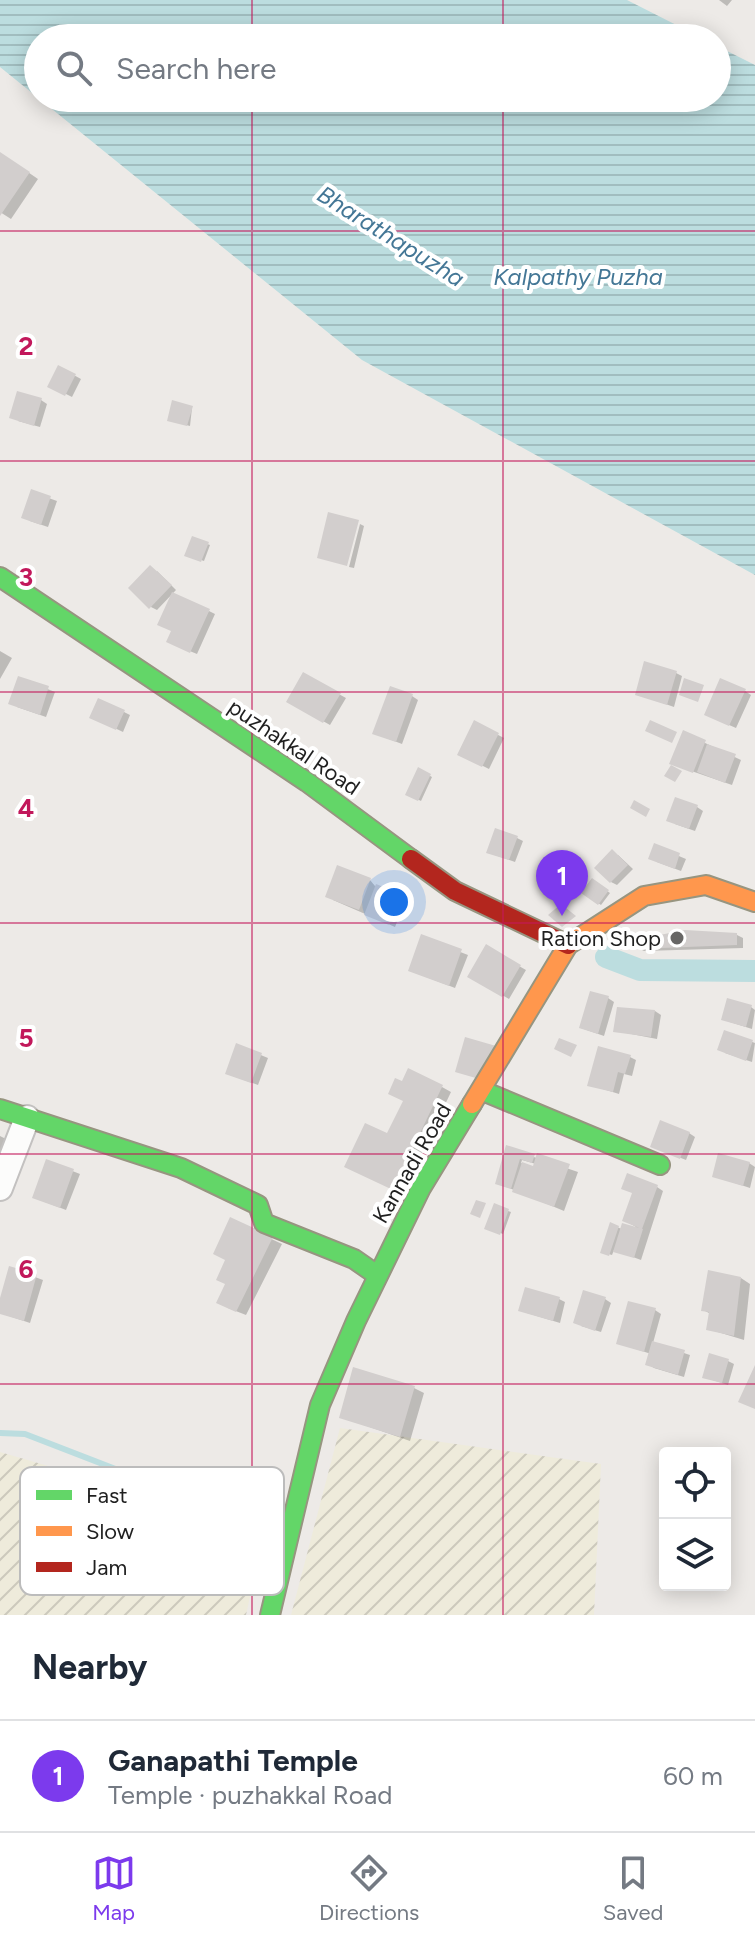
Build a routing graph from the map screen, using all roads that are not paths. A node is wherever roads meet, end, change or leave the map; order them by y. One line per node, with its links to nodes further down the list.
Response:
1 (0, 577): 3 (street, puzhakkal Road)
2 (755, 902): 3 (street, Kannadi Road)
3 (568, 945): 4 (street, Kannadi Road)
4 (483, 1091): 7 (street); 9 (street, Kannadi Road)
5 (0, 1109): 6 (street)
6 (27, 1118): 8 (street); 9 (street)
7 (660, 1165)
8 (0, 1188)
9 (377, 1275): 10 (street, Kannadi Road)
10 (284, 1556)
11 (275, 1595): 12 (street, Kannadi Road)
12 (270, 1615)

